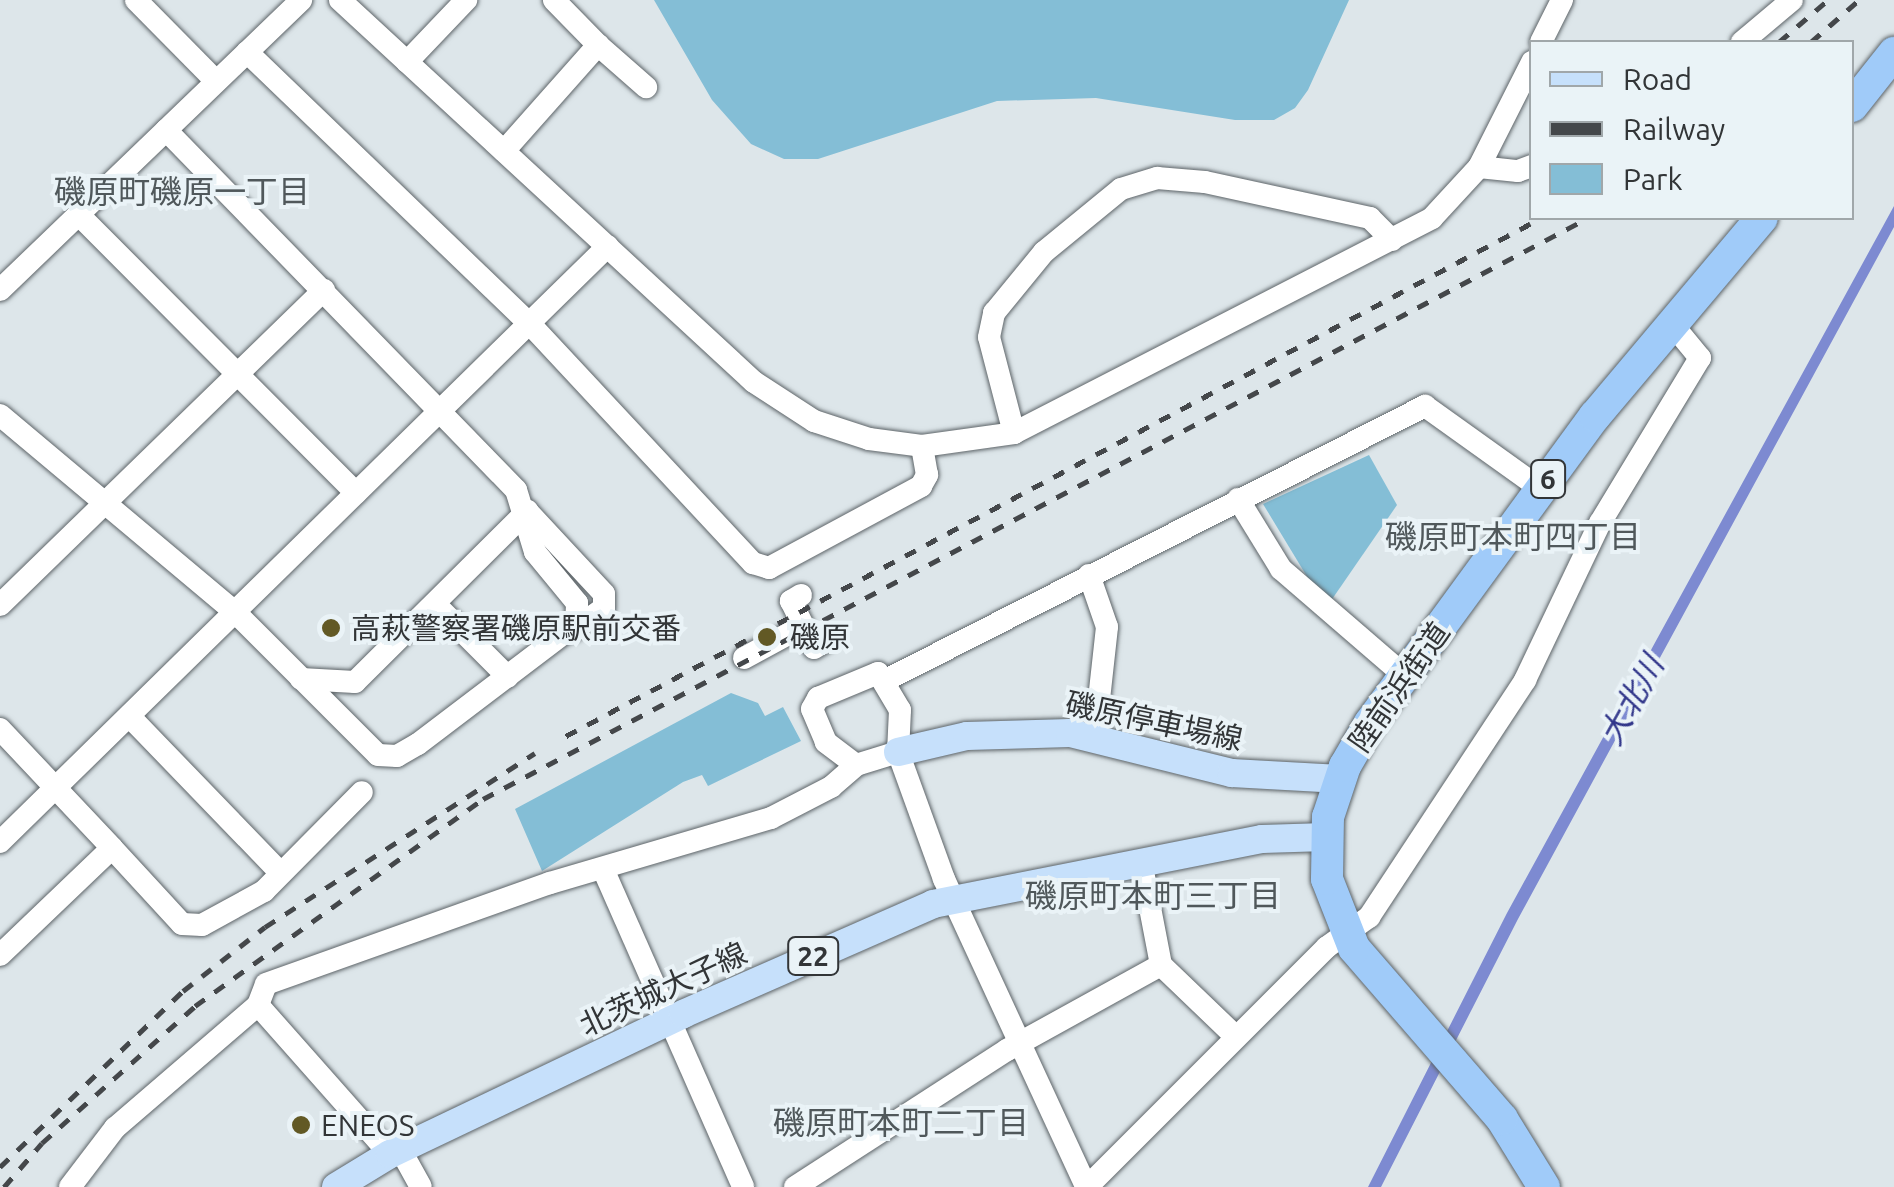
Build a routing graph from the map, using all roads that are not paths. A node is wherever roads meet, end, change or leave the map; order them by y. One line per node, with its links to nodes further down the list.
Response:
1 (136, 0): 15 (street)
2 (300, 0): 11 (street)
3 (340, 0): 13 (street)
4 (466, 0): 13 (street)
5 (554, 0): 10 (street)
6 (1562, 0): 8 (street)
7 (1792, 0): 9 (street)
8 (1542, 40)
9 (1744, 40)
10 (598, 45): 16 (street); 19 (street)
11 (247, 52): 15 (street); 28 (street)
12 (1894, 53): 17 (highway)
13 (408, 62): 19 (street)
14 (1529, 68): 20 (street)
15 (216, 81): 18 (street)
16 (646, 87)
17 (1854, 103)
18 (166, 130): 22 (street); 27 (street)
19 (504, 151): 25 (street)
20 (1479, 167): 21 (street); 24 (street)
21 (1529, 167)
22 (80, 216): 26 (street); 30 (street)
23 (1760, 220): 29 (highway, 陸前浜街道 / 6)
24 (1392, 240): 33 (street); 33 (street)
25 (608, 246): 28 (street); 34 (street)
26 (0, 290)
27 (324, 290): 30 (street); 31 (street)
28 (530, 324): 31 (street); 34 (street)
29 (1672, 324): 35 (highway, 陸前浜街道 / 6); 70 (street)
30 (238, 371): 36 (street); 38 (street)
31 (443, 410): 36 (street); 39 (street)
32 (0, 415): 38 (street)
33 (1014, 433): 34 (street)
34 (922, 446)
35 (1541, 489): 37 (street); 49 (highway, 陸前浜街道 / 6)
36 (356, 492): 46 (street)
37 (1238, 499): 42 (street); 49 (street)
38 (104, 501): 44 (street); 46 (street)
39 (527, 511): 40 (street); 41 (street); 47 (street)
40 (498, 547): 41 (street); 45 (street)
41 (535, 552): 47 (street)
42 (1089, 576): 52 (street); 57 (street)
43 (799, 599): 48 (street)
44 (0, 605)
45 (437, 606): 50 (street); 53 (street)
46 (238, 614): 51 (street); 55 (street)
47 (568, 634): 50 (street)
48 (744, 658)
49 (1404, 676): 60 (highway, 陸前浜街道 / 6)
50 (508, 677): 54 (street)
51 (302, 679): 53 (street); 54 (street)
52 (886, 680): 58 (street); 59 (street)
53 (355, 682): 54 (street)
54 (337, 714)
55 (132, 718): 61 (street); 67 (street)
56 (0, 729): 61 (street)
57 (1094, 736): 58 (main road, 磯原停車場線); 60 (main road, 磯原停車場線)
58 (898, 752): 59 (street); 69 (street)
59 (856, 765): 68 (street)
60 (1340, 779): 63 (highway, 陸前浜街道 / 6)
61 (56, 790): 64 (street); 65 (street)
62 (362, 792): 67 (street)
63 (1326, 837): 66 (main road, 北茨城大子線 / 22); 70 (highway, 陸前浜街道 / 6)
64 (0, 842)
65 (112, 848): 67 (street); 71 (street)
66 (1141, 861): 69 (main road, 北茨城大子線 / 22); 72 (street)
67 (278, 870)
68 (603, 870): 73 (street); 74 (street)
69 (952, 898): 74 (main road, 北茨城大子線 / 22); 76 (street)
70 (1344, 931): 75 (street); 85 (highway, 陸前浜街道 / 6)
71 (0, 955)
72 (1161, 964): 75 (street); 76 (street)
73 (258, 1005): 77 (street); 79 (street)
74 (667, 1022): 77 (main road, 北茨城大子線 / 22); 82 (street)
75 (1236, 1037): 84 (street)
76 (1021, 1042): 83 (street); 84 (street)
77 (395, 1152): 78 (main road, 北茨城大子線 / 22); 81 (street)
78 (342, 1184): 80 (main road)
79 (70, 1187)
80 (311, 1187)
81 (421, 1187)
82 (743, 1187)
83 (795, 1187)
84 (1086, 1187)
85 (1544, 1187)

